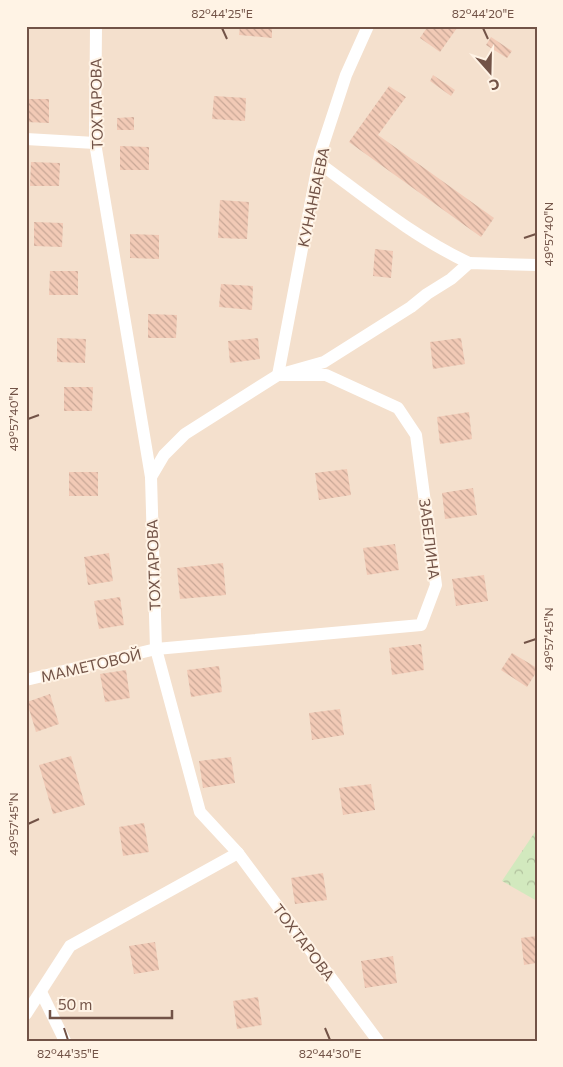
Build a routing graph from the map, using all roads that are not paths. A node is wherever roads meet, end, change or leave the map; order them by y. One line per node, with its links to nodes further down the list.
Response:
1 (96, 26): 4 (street, ТОХТАРОВА)
2 (368, 26): 5 (street, КУНАНБАЕВА)
3 (26, 139): 4 (street)
4 (95, 142): 9 (street, ТОХТАРОВА)
5 (319, 163): 6 (street); 8 (street, КУНАНБАЕВА)
6 (469, 263): 7 (street); 8 (street)
7 (537, 265)
8 (278, 375): 9 (street); 10 (street, ЗАБЕЛИНА)
9 (151, 477): 10 (street, ТОХТАРОВА)
10 (156, 649): 11 (street, МАМЕТОВОЙ); 12 (street, ТОХТАРОВА)
11 (26, 680)
12 (238, 853): 13 (street); 16 (street, ТОХТАРОВА)
13 (41, 992): 14 (street); 15 (street)
14 (26, 1014)
15 (65, 1041)
16 (378, 1041)

